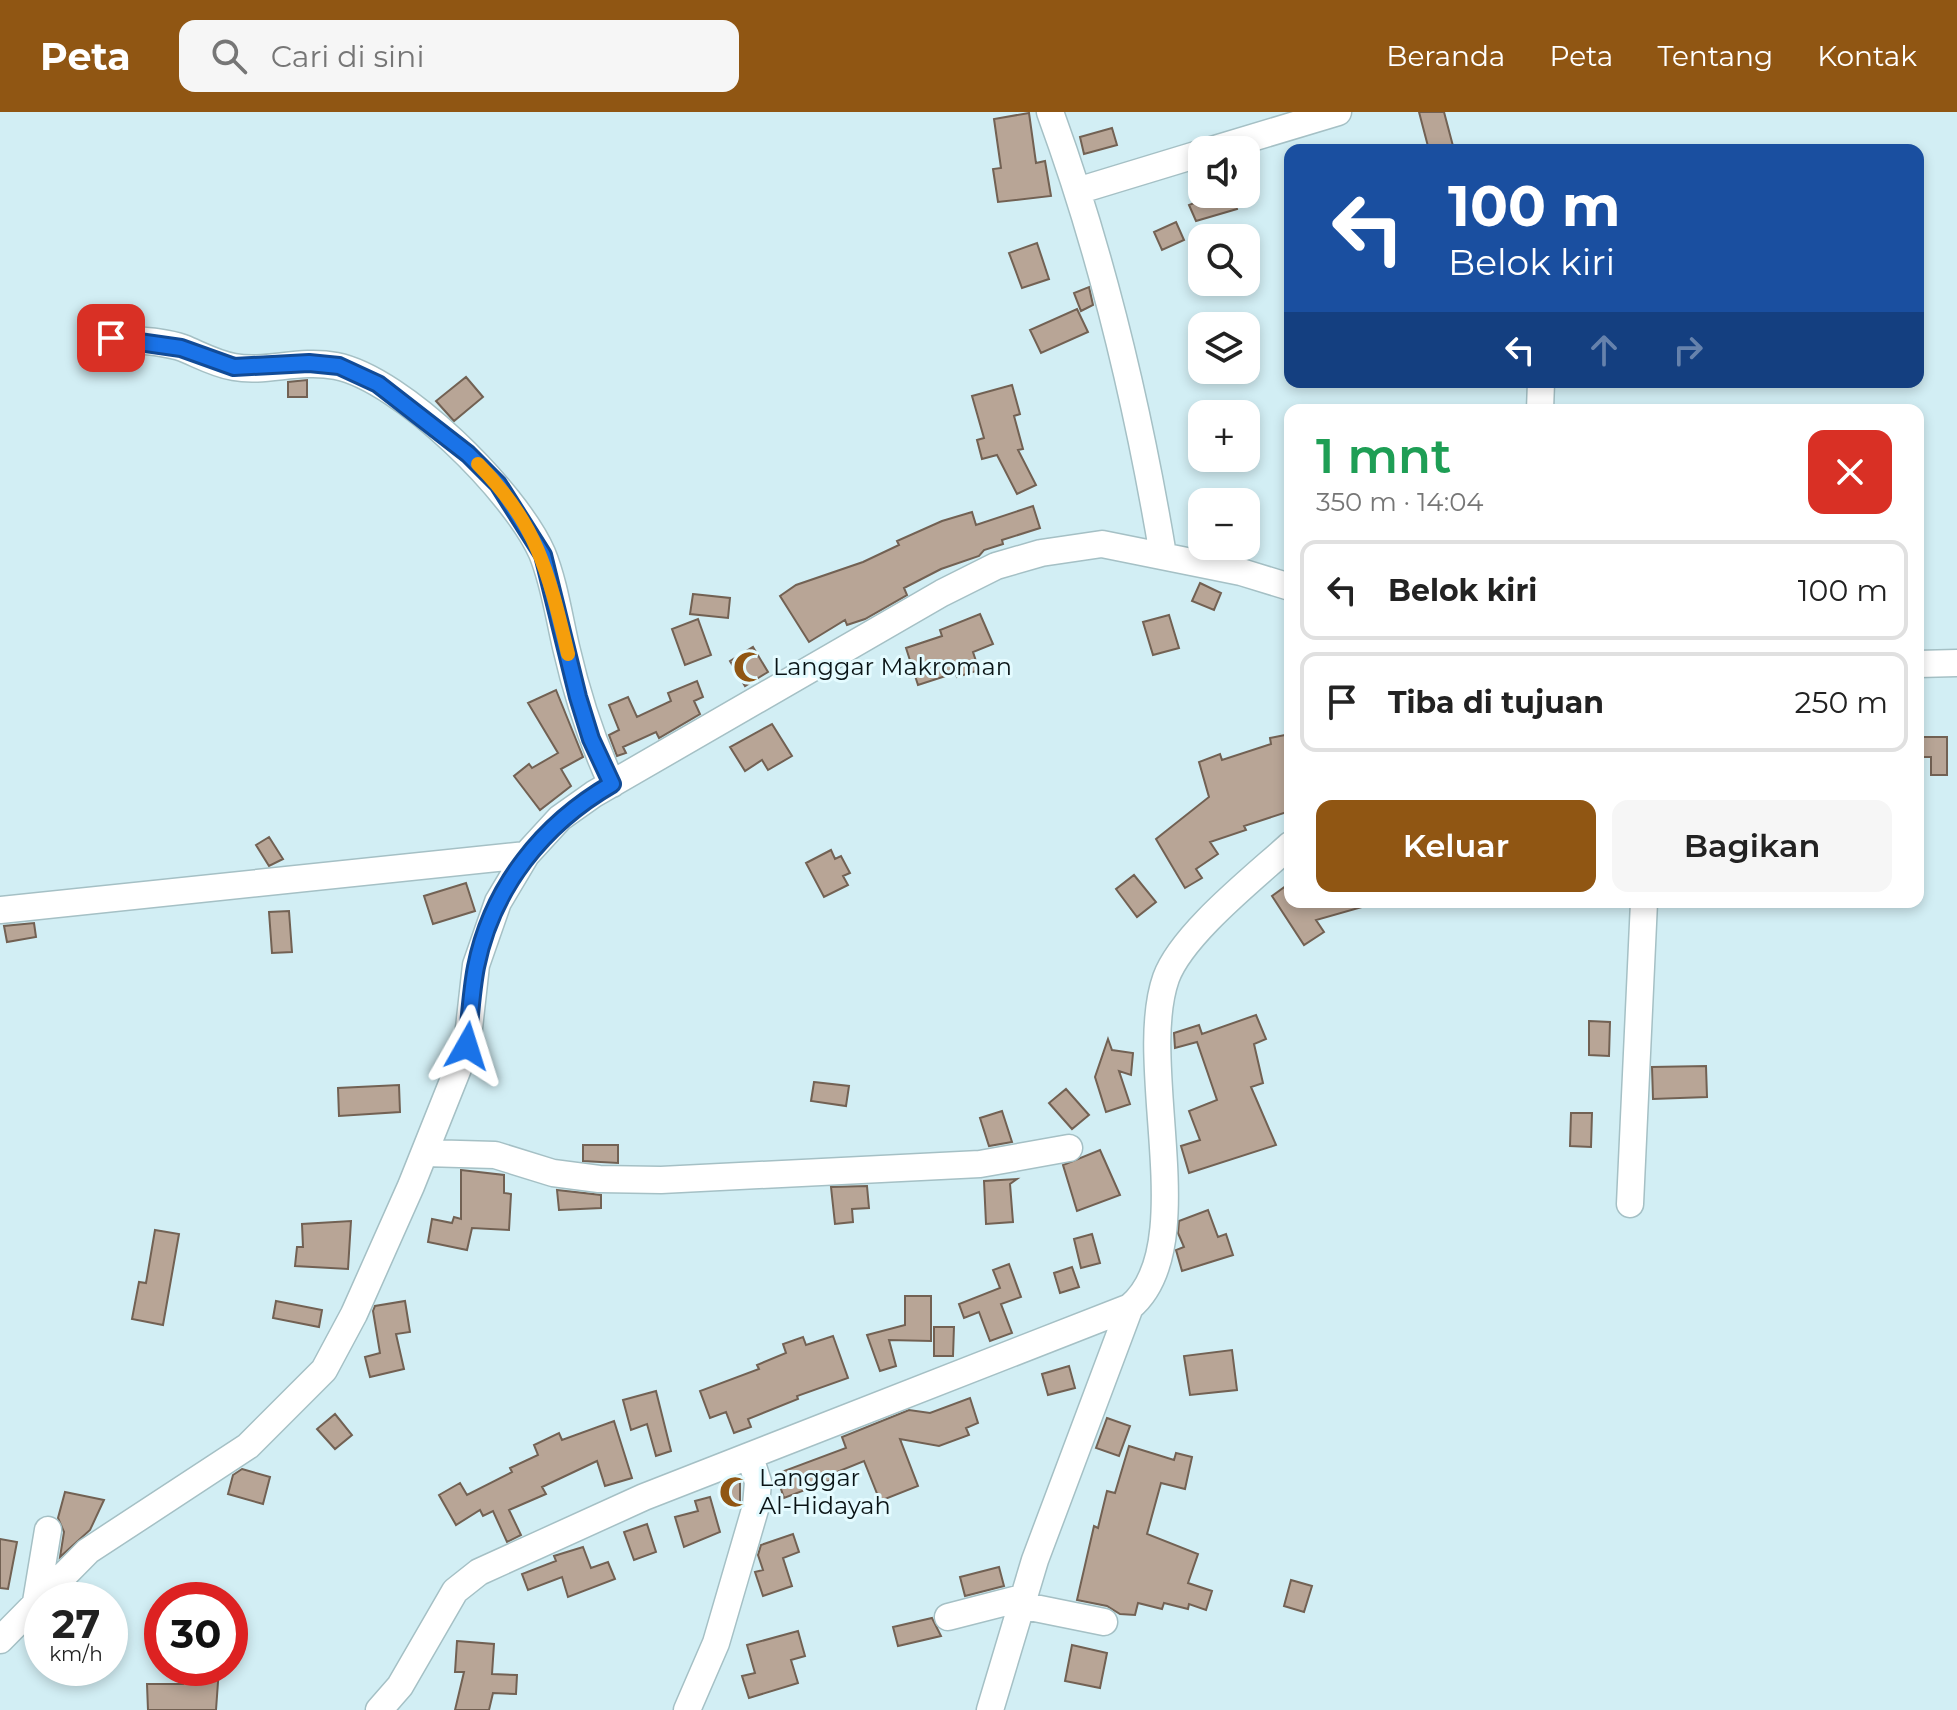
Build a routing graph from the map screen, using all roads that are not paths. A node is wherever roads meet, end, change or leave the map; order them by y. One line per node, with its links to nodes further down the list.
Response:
1 (1050, 112): 5 (street)
2 (1338, 112): 3 (street)
3 (1258, 136)
4 (1188, 157): 5 (street)
5 (1077, 191): 7 (street)
6 (111, 338): 11 (street)
7 (1163, 555): 8 (street); 11 (street)
8 (1284, 585)
9 (1957, 663): 10 (street)
10 (1924, 664)
11 (612, 784): 13 (street)
12 (1284, 850): 19 (street)
13 (526, 855): 15 (street); 17 (street)
14 (1644, 908): 18 (street)
15 (0, 910)
16 (1069, 1148): 17 (street)
17 (425, 1153): 23 (street)
18 (1630, 1204)
19 (1130, 1307): 20 (street); 24 (street)
20 (750, 1457): 29 (street); 30 (street)
21 (48, 1530): 22 (street)
22 (39, 1582)
23 (57, 1582)
24 (1021, 1602): 26 (street); 27 (street); 31 (street)
25 (24, 1615): 28 (street)
26 (948, 1617)
27 (1104, 1622)
28 (0, 1640)
29 (390, 1707)
30 (687, 1710)
31 (990, 1710)

